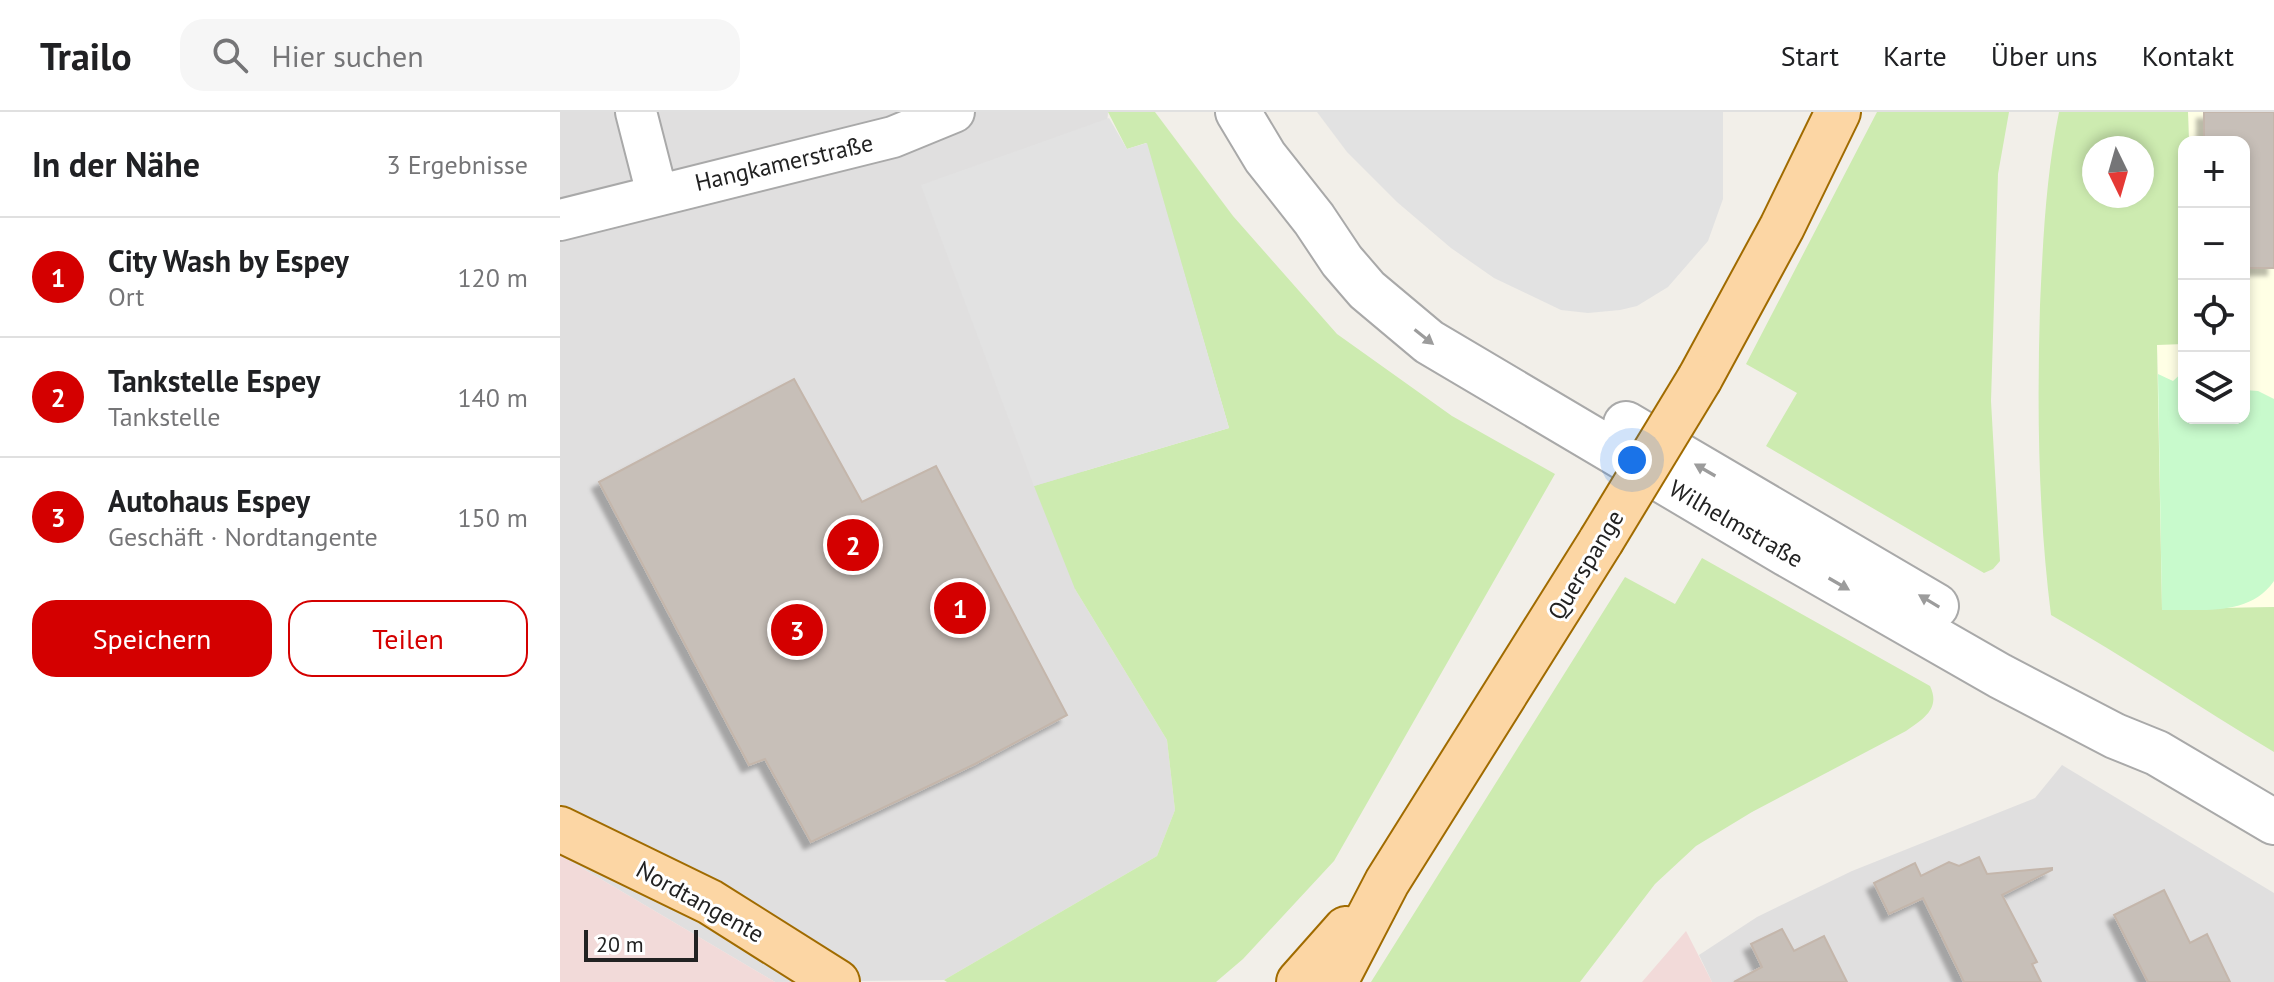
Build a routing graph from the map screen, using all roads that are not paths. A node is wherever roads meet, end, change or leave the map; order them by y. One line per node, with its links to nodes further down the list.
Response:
1 (636, 112): 5 (street)
2 (954, 112): 5 (street, Hangkamerstraße)
3 (1238, 112): 7 (street, Wilhelmstraße)
4 (1838, 112): 9 (main road, Querspange, bridge)
5 (657, 194): 6 (street, Hangkamerstraße)
6 (560, 220)
7 (2274, 822)
8 (560, 829): 10 (main road, Nordtangente)
9 (1387, 882): 11 (main road, Querspange); 12 (main road, Querspange)
10 (837, 982)
11 (1299, 982)
12 (1335, 982)

